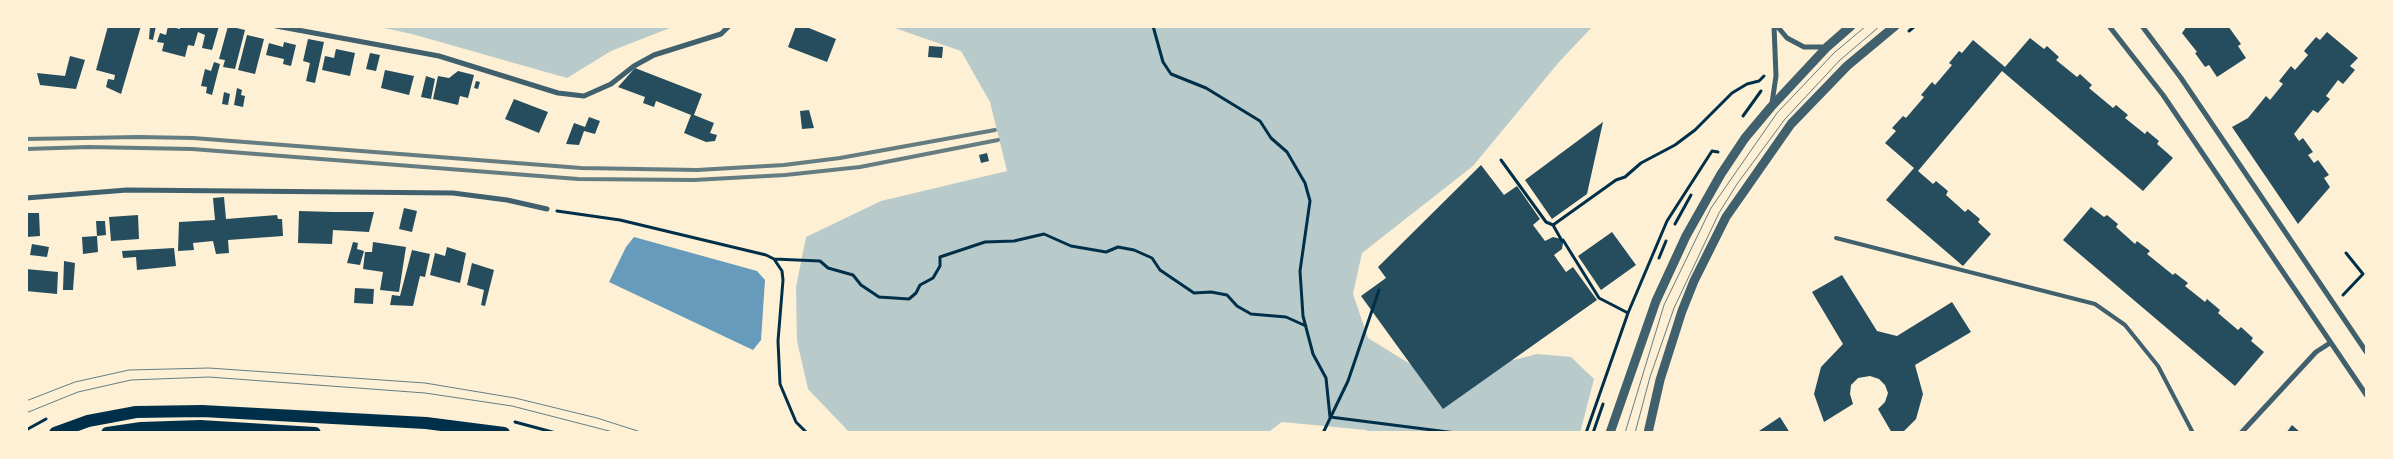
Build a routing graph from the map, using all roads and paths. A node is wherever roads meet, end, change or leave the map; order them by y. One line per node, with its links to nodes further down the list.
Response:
1 (276, 26): 2 (street)
2 (729, 26)
3 (1153, 26): 25 (path)
4 (1776, 26): 11 (street); 13 (street)
5 (1851, 26): 11 (street)
6 (1895, 26): 41 (street)
7 (1915, 26): 10 (path)
8 (2109, 26): 26 (street)
9 (2142, 26): 27 (street)
10 (1905, 34)
11 (1827, 47): 13 (street)
12 (1759, 80): 18 (path)
13 (1771, 107): 40 (street)
14 (1718, 152): 24 (path)
15 (1501, 160): 18 (path)
16 (26, 198): 17 (street)
17 (546, 209): 21 (path)
18 (1553, 225): 24 (path)
19 (1836, 238): 42 (lane)
20 (2346, 253): 22 (path)
21 (774, 259): 25 (path); 34 (path)
22 (2338, 288)
23 (1379, 290): 29 (path)
24 (1628, 312): 39 (path)
25 (1306, 326): 29 (path)
26 (2330, 343): 28 (street); 43 (street)
27 (2367, 353)
28 (2367, 396)
29 (1330, 417): 35 (path); 36 (path)
30 (56, 433): 33 (main road)
31 (107, 433): 32 (main road)
32 (315, 433)
33 (504, 433)
34 (807, 433)
35 (1323, 433)
36 (1456, 433)
37 (1542, 433): 38 (path)
38 (1577, 433)
39 (1586, 433)
40 (1610, 433)
41 (1648, 433)
42 (2193, 433)
43 (2241, 433)

